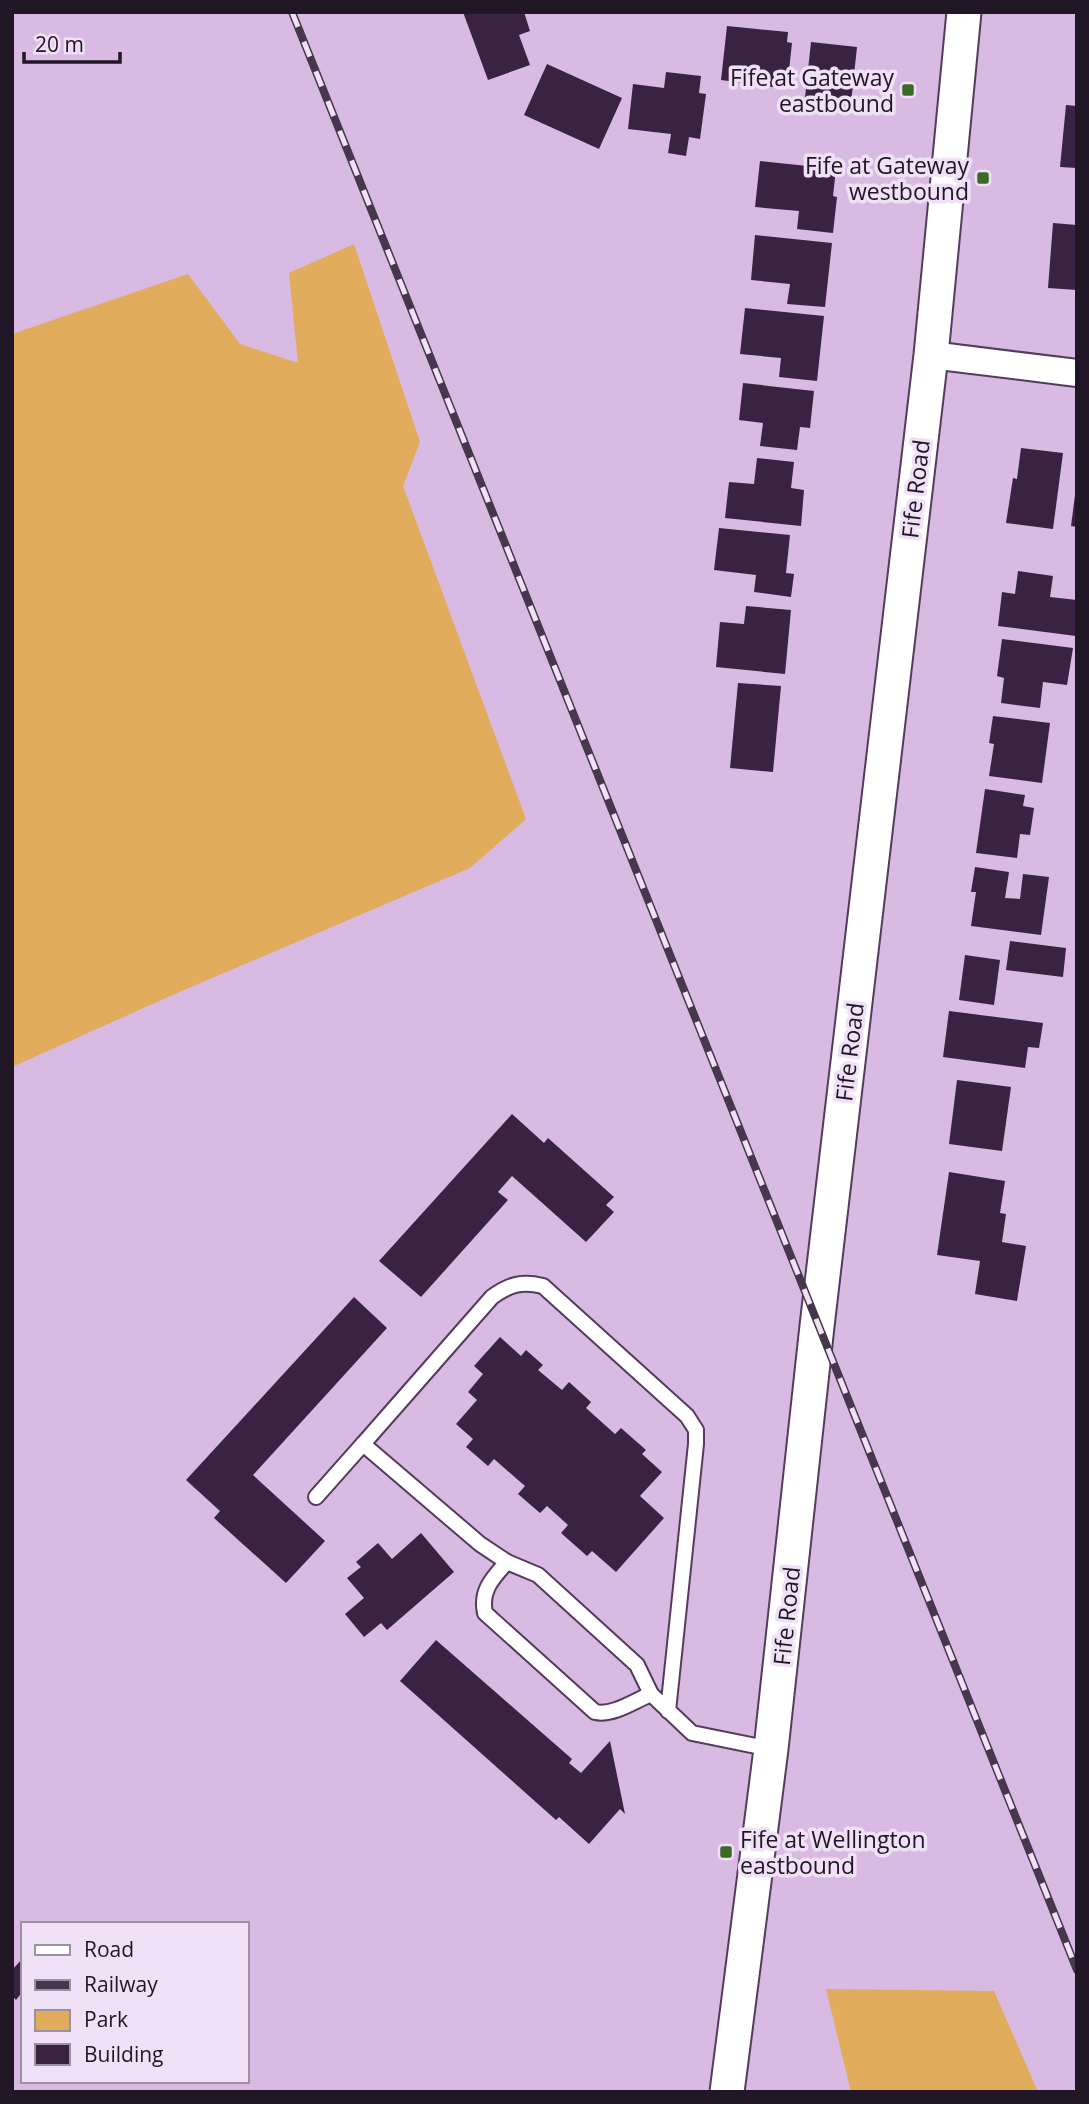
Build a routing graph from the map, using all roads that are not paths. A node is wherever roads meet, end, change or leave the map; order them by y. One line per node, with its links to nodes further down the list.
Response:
1 (964, 12): 2 (street, Fife Road)
2 (931, 355): 3 (street); 9 (street, Fife Road)
3 (1077, 373)
4 (363, 1444): 5 (lane); 6 (lane); 8 (lane)
5 (316, 1497)
6 (507, 1562): 7 (lane); 7 (lane)
7 (651, 1694): 8 (lane)
8 (668, 1711): 9 (lane)
9 (771, 1749): 10 (street, Fife Road)
10 (727, 2092)

